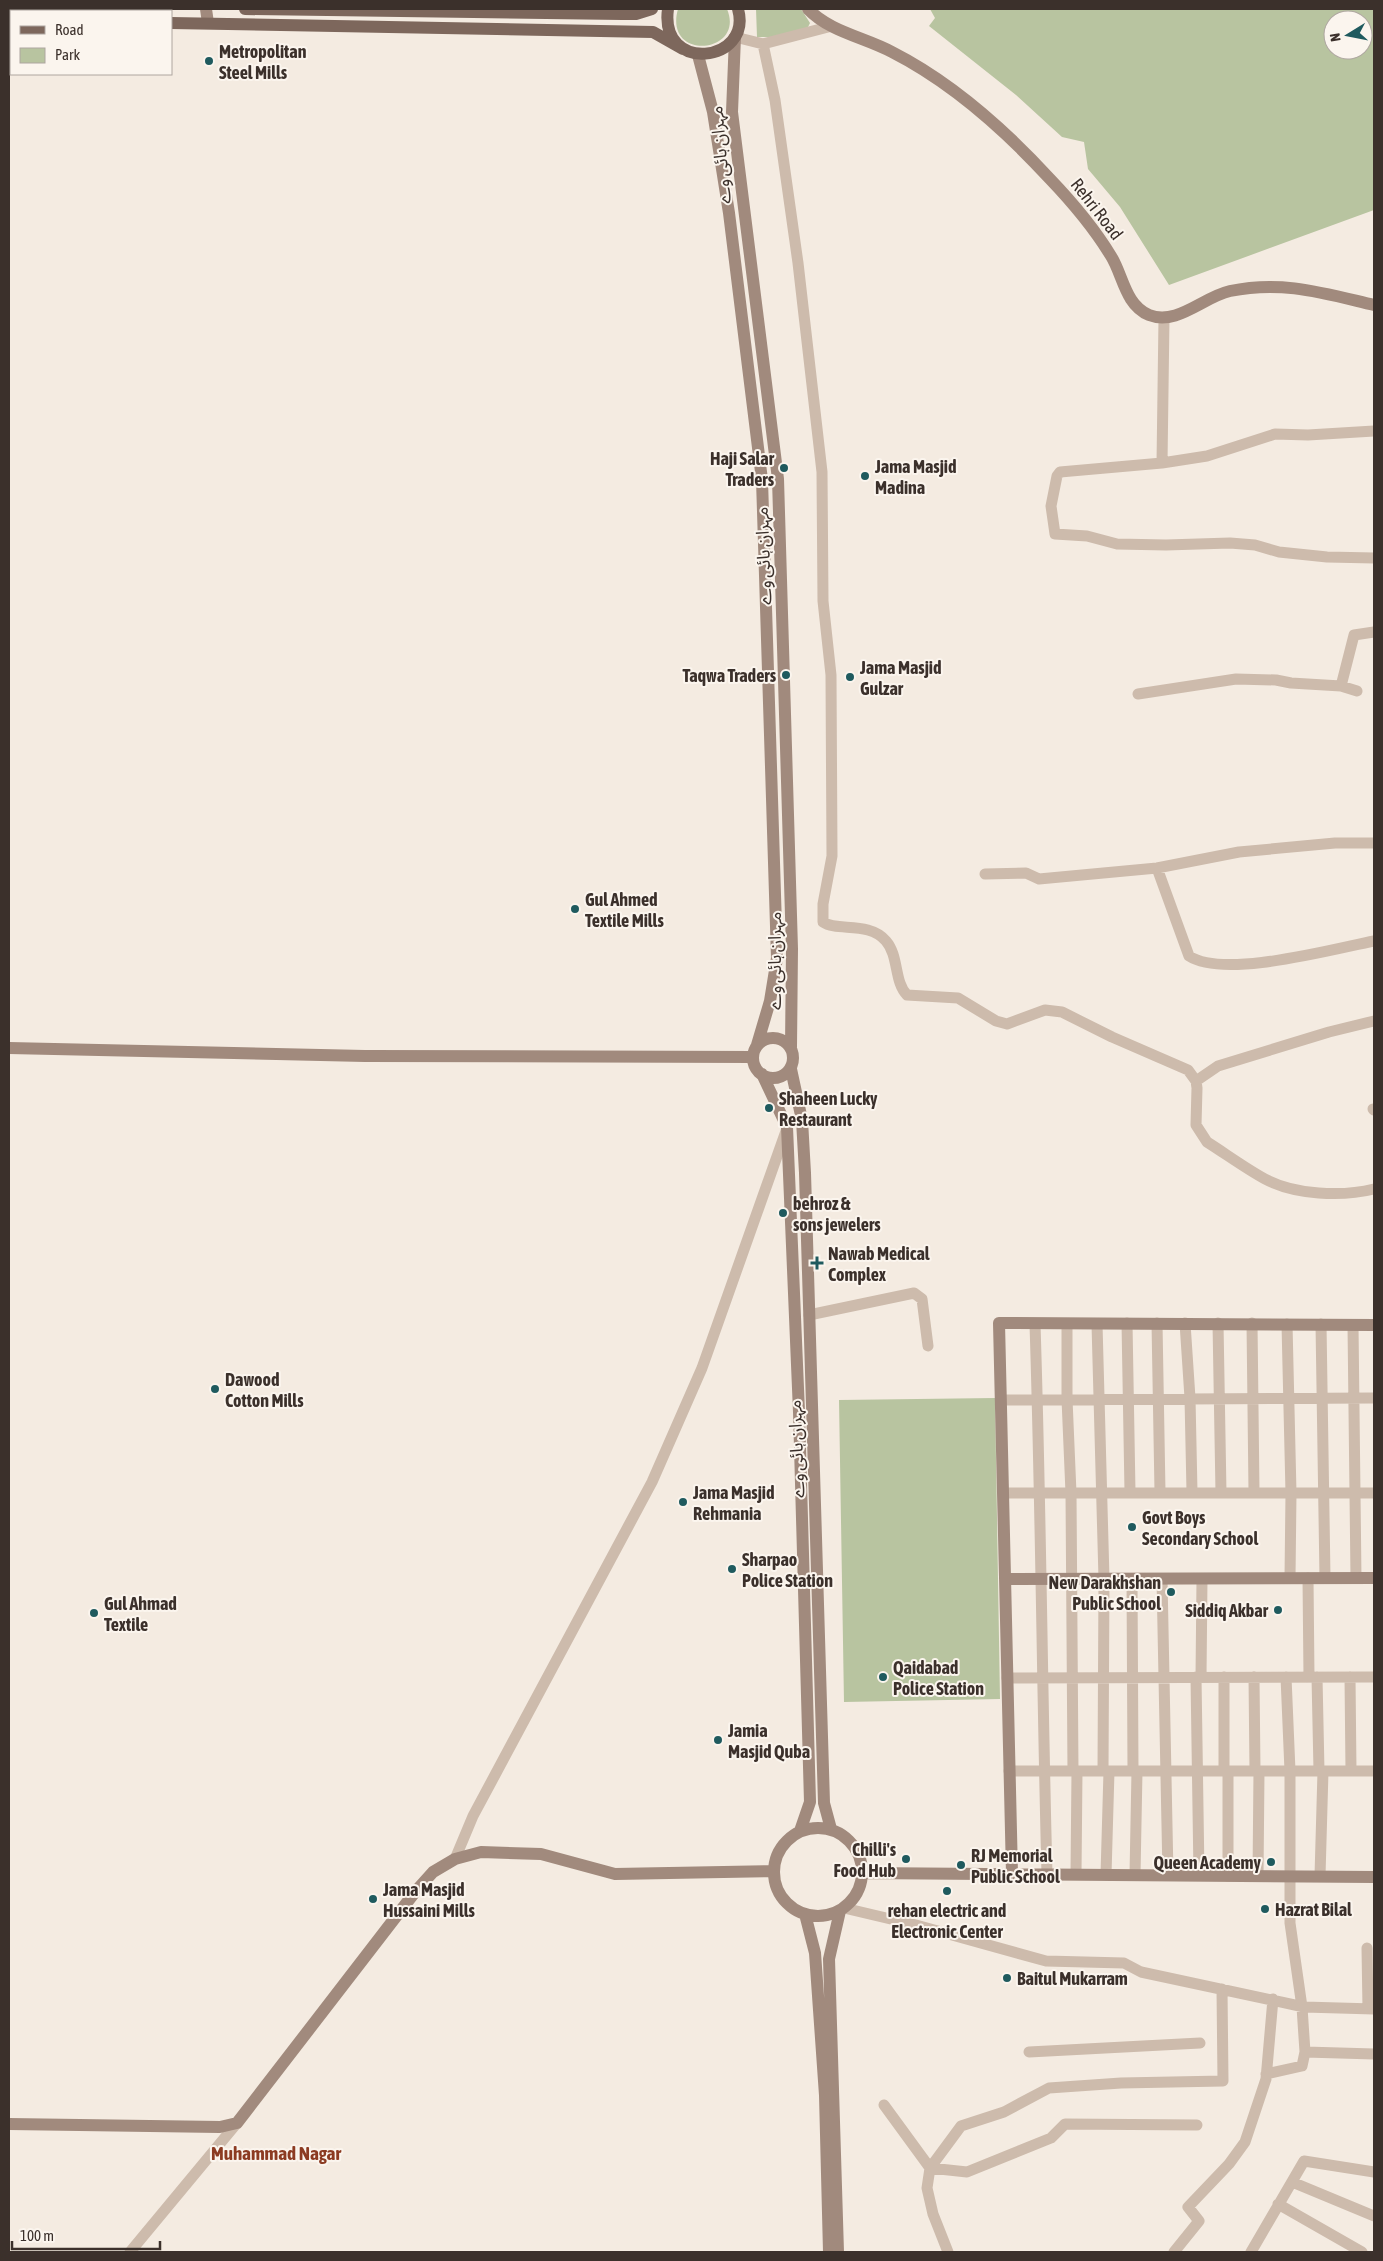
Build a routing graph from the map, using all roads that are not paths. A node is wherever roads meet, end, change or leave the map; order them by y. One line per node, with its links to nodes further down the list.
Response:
1 (206, 9): 8 (main road)
2 (246, 9): 3 (main road)
3 (652, 9)
4 (668, 9): 12 (main road)
5 (738, 9): 10 (main road)
6 (808, 9): 9 (main road, Rehri Road)
7 (172, 23): 8 (main road)
8 (208, 23): 12 (main road)
9 (832, 26): 11 (street); 15 (main road, Rehri Road)
10 (735, 37): 11 (street); 13 (main road); 28 (main road, مہران ہائی وے)
11 (763, 44): 33 (street)
12 (683, 49): 13 (main road)
13 (698, 55): 30 (main road)
14 (1374, 305): 15 (main road)
15 (1164, 318): 17 (street)
16 (1374, 431): 17 (street)
17 (1162, 463): 18 (street)
18 (1374, 558)
19 (1374, 632): 20 (street)
20 (1341, 686): 21 (street); 22 (street)
21 (1357, 691)
22 (1138, 694)
23 (1374, 843): 24 (street)
24 (1157, 868): 25 (street); 26 (street)
25 (985, 874)
26 (1374, 941)
27 (1374, 1021): 33 (street)
28 (791, 1047): 30 (main road); 31 (main road)
29 (9, 1048): 30 (main road)
30 (755, 1051): 32 (main road)
31 (790, 1069): 32 (main road); 36 (main road, مہران ہائی وے)
32 (762, 1074): 34 (main road)
33 (1196, 1081): 35 (street)
34 (787, 1127): 115 (main road); 116 (street)
35 (1374, 1189)
36 (809, 1315): 49 (street); 114 (main road, مہران ہائی وے)
37 (1127, 1323): 38 (main road); 44 (main road); 51 (street)
38 (1157, 1323): 39 (main road); 52 (street)
39 (1185, 1323): 40 (main road); 53 (street)
40 (1218, 1323): 41 (main road); 54 (street)
41 (1252, 1323): 45 (main road); 55 (street)
42 (1035, 1324): 43 (main road); 59 (street); 62 (main road)
43 (1068, 1324): 44 (main road); 60 (street)
44 (1098, 1324): 61 (street)
45 (1287, 1324): 46 (main road); 50 (street)
46 (1322, 1324): 47 (main road); 56 (street)
47 (1352, 1325): 48 (main road); 57 (street)
48 (1374, 1325)
49 (928, 1346)
50 (1289, 1397): 55 (street); 56 (street); 72 (street)
51 (1128, 1398): 52 (street); 61 (street); 67 (street)
52 (1160, 1398): 53 (street); 68 (street)
53 (1190, 1398): 54 (street); 69 (street)
54 (1221, 1398): 55 (street); 70 (street)
55 (1253, 1398): 71 (street)
56 (1323, 1398): 57 (street); 73 (street)
57 (1354, 1398): 58 (street); 74 (street)
58 (1374, 1398)
59 (1037, 1399): 60 (street); 62 (street); 64 (street)
60 (1066, 1399): 61 (street); 65 (street)
61 (1099, 1399): 66 (street)
62 (1002, 1400): 63 (main road)
63 (1004, 1492): 64 (street); 81 (main road)
64 (1041, 1492): 65 (street); 82 (street)
65 (1071, 1492): 66 (street); 83 (street)
66 (1100, 1492): 67 (street); 84 (street)
67 (1130, 1492): 68 (street)
68 (1160, 1492): 69 (street)
69 (1192, 1492): 70 (street)
70 (1221, 1492): 71 (street)
71 (1254, 1492): 72 (street)
72 (1291, 1492): 73 (street); 76 (street)
73 (1323, 1492): 74 (street); 78 (street)
74 (1354, 1493): 75 (street); 79 (street)
75 (1374, 1493)
76 (1290, 1578): 77 (main road); 87 (main road)
77 (1308, 1578): 78 (main road); 96 (street)
78 (1325, 1578): 79 (main road)
79 (1356, 1578): 80 (main road)
80 (1374, 1578)
81 (1005, 1579): 82 (main road); 99 (main road)
82 (1041, 1579): 83 (main road); 100 (street)
83 (1072, 1579): 84 (main road); 88 (street)
84 (1104, 1579): 85 (main road); 89 (street)
85 (1132, 1579): 86 (main road); 90 (street)
86 (1162, 1579): 87 (main road); 91 (street)
87 (1202, 1579): 92 (street)
88 (1074, 1677): 89 (street); 100 (street); 103 (street)
89 (1104, 1677): 90 (street); 104 (street)
90 (1132, 1677): 91 (street); 105 (street)
91 (1163, 1677): 92 (street); 106 (street)
92 (1199, 1677): 93 (street); 107 (street)
93 (1224, 1677): 94 (street); 108 (street)
94 (1254, 1677): 95 (street); 109 (street)
95 (1286, 1677): 96 (street); 110 (street)
96 (1313, 1677): 97 (street); 111 (street)
97 (1350, 1677): 98 (street); 112 (street)
98 (1374, 1677)
99 (1007, 1678): 100 (street); 101 (main road)
100 (1042, 1678): 102 (street)
101 (1009, 1771): 102 (street); 119 (main road)
102 (1044, 1771): 103 (street); 120 (street)
103 (1075, 1771): 104 (street); 121 (street)
104 (1106, 1771): 105 (street); 122 (street)
105 (1135, 1771): 106 (street); 123 (street)
106 (1166, 1771): 107 (street); 124 (street)
107 (1196, 1771): 108 (street); 125 (street)
108 (1226, 1771): 109 (street); 126 (street)
109 (1257, 1771): 110 (street); 127 (street)
110 (1290, 1771): 111 (street); 128 (street)
111 (1321, 1771): 112 (street); 129 (street)
112 (1351, 1771): 113 (street)
113 (1374, 1771)
114 (831, 1829): 115 (main road); 118 (main road)
115 (800, 1831): 117 (main road)
116 (455, 1859): 117 (main road); 144 (main road)
117 (774, 1871): 132 (main road)
118 (862, 1873): 119 (main road); 131 (main road)
119 (1012, 1874): 120 (main road)
120 (1047, 1874): 121 (main road)
121 (1076, 1874): 122 (main road)
122 (1106, 1875): 123 (main road)
123 (1136, 1875): 124 (main road)
124 (1168, 1875): 125 (main road)
125 (1199, 1875): 126 (main road)
126 (1228, 1876): 127 (main road)
127 (1258, 1876): 128 (main road)
128 (1288, 1876): 129 (main road); 136 (street)
129 (1320, 1876): 130 (main road)
130 (1374, 1876)
131 (842, 1909): 132 (main road); 134 (street); 154 (main road)
132 (805, 1914): 153 (main road)
133 (1367, 1948): 137 (street)
134 (1222, 1989): 135 (street); 147 (street)
135 (1273, 1999): 136 (street); 142 (street)
136 (1302, 2006): 137 (street); 140 (street)
137 (1371, 2009)
138 (1200, 2043): 139 (street)
139 (1029, 2052)
140 (1304, 2052): 141 (street); 142 (street)
141 (1374, 2054)
142 (1266, 2074): 156 (street)
143 (884, 2105): 147 (street)
144 (237, 2123): 145 (main road); 152 (street)
145 (9, 2124)
146 (1197, 2125): 147 (street)
147 (930, 2168): 155 (street)
148 (1374, 2172): 149 (street)
149 (1292, 2182): 150 (street); 151 (street)
150 (1278, 2204): 157 (street); 158 (street)
151 (1374, 2216)
152 (130, 2252)
153 (829, 2252)
154 (838, 2252)
155 (948, 2252)
156 (1174, 2252)
157 (1251, 2252)
158 (1362, 2252)

